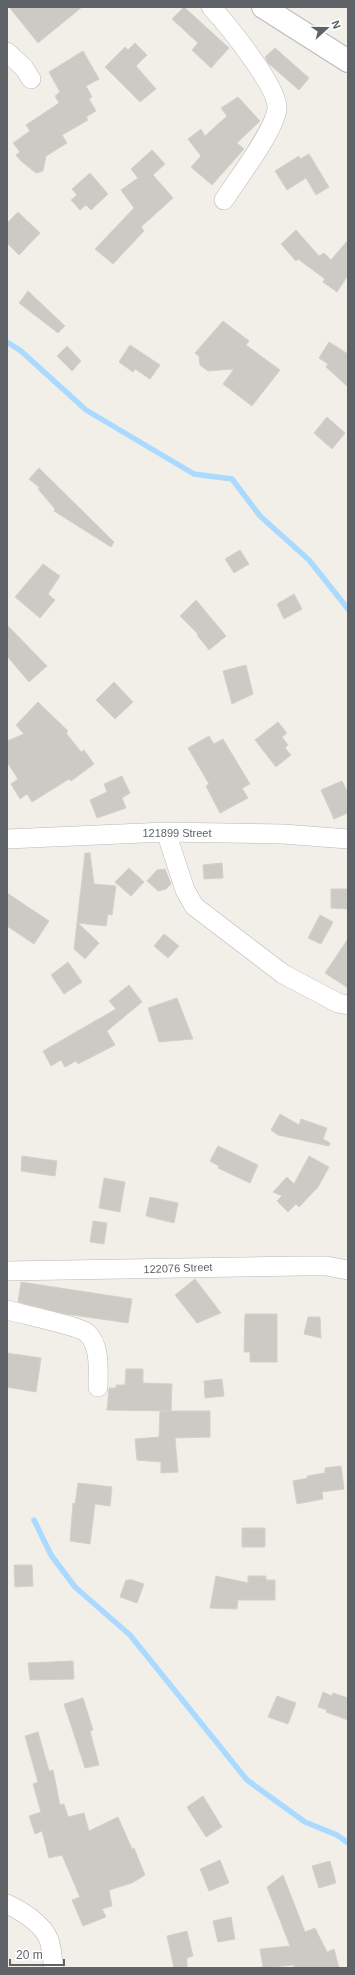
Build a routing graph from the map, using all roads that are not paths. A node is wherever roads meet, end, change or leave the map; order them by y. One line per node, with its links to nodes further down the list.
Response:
1 (211, 7): 6 (street)
2 (263, 7): 4 (main road)
3 (7, 52): 5 (street)
4 (348, 61)
5 (31, 79)
6 (224, 200)
7 (166, 832): 8 (street, 121899 Street); 9 (street, 121899 Street); 10 (street)
8 (7, 839)
9 (348, 839)
10 (348, 1005)
11 (348, 1270): 12 (street, 122076 Street)
12 (7, 1271)
13 (7, 1310): 14 (street)
14 (98, 1387)
15 (7, 1904): 16 (street)
16 (54, 1968)

